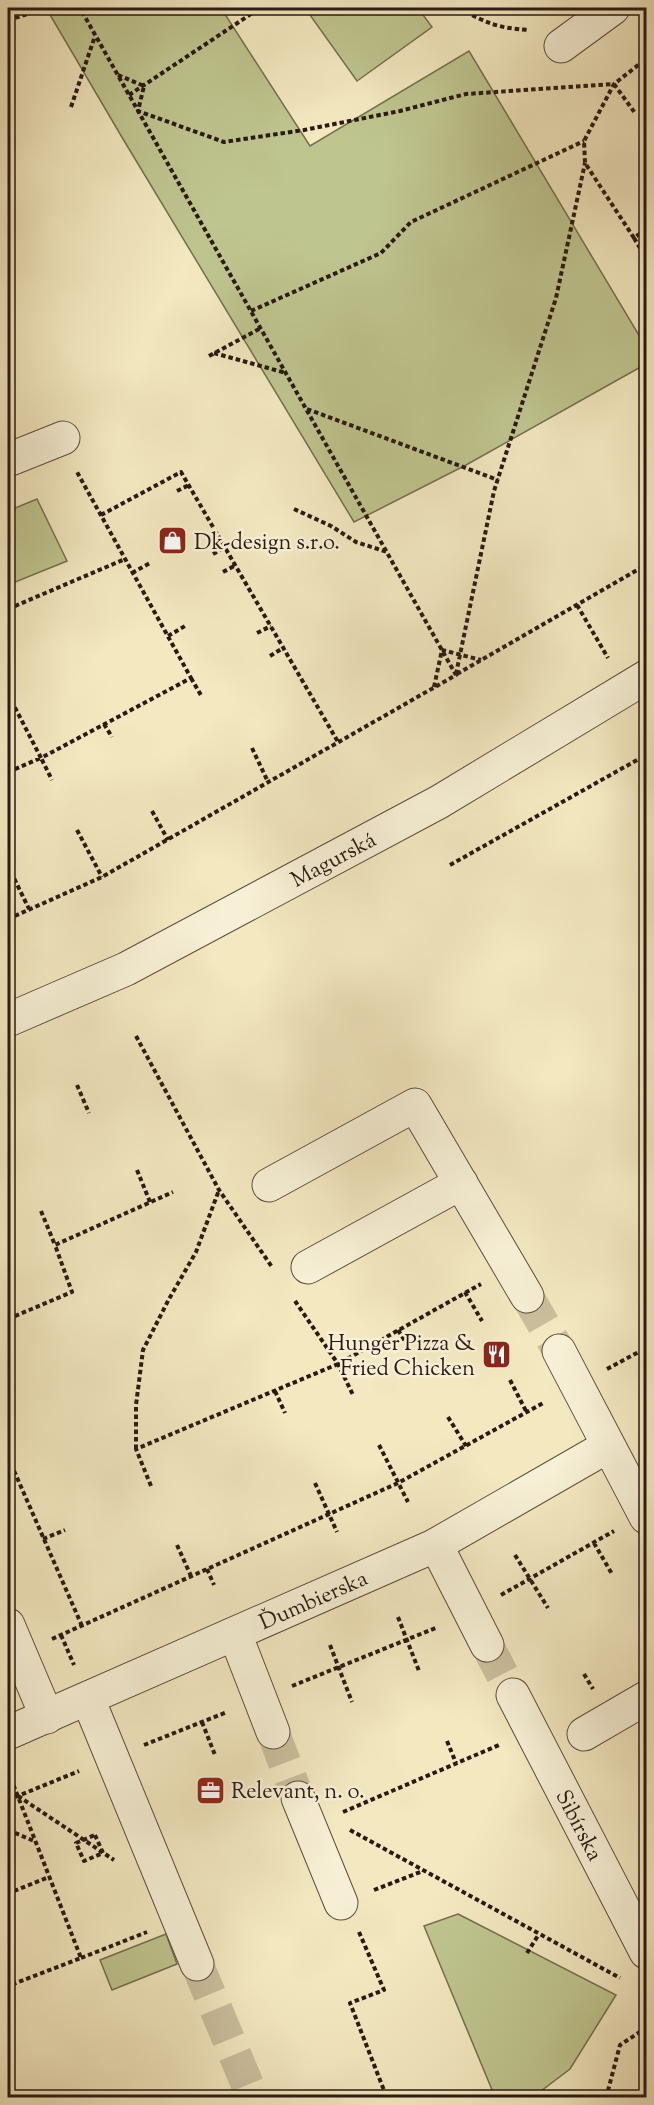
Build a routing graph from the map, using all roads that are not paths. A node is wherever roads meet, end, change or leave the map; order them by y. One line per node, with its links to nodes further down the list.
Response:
1 (613, 8): 2 (street)
2 (561, 46)
3 (68, 451): 4 (street)
4 (8, 460)
5 (646, 677): 6 (street, Magurská)
6 (8, 1020)
7 (461, 1183): 8 (street); 9 (street); 10 (street)
8 (269, 1185)
9 (308, 1267)
10 (527, 1296)
11 (559, 1351): 12 (street)
12 (608, 1446): 13 (street); 14 (street, Ďumbierska)
13 (646, 1515)
14 (436, 1545): 15 (street, Ďumbierska); 17 (street)
15 (235, 1634): 20 (street, Ďumbierska); 22 (street)
16 (14, 1639): 21 (street)
17 (487, 1645)
18 (513, 1695): 27 (street, Sibírska)
19 (646, 1698): 24 (street)
20 (88, 1699): 21 (street, Ďumbierska); 28 (street)
21 (47, 1717): 23 (street, Ďumbierska)
22 (273, 1732)
23 (8, 1733)
24 (584, 1734)
25 (298, 1798): 26 (street)
26 (355, 1907)
27 (646, 1952)
28 (197, 1964)

